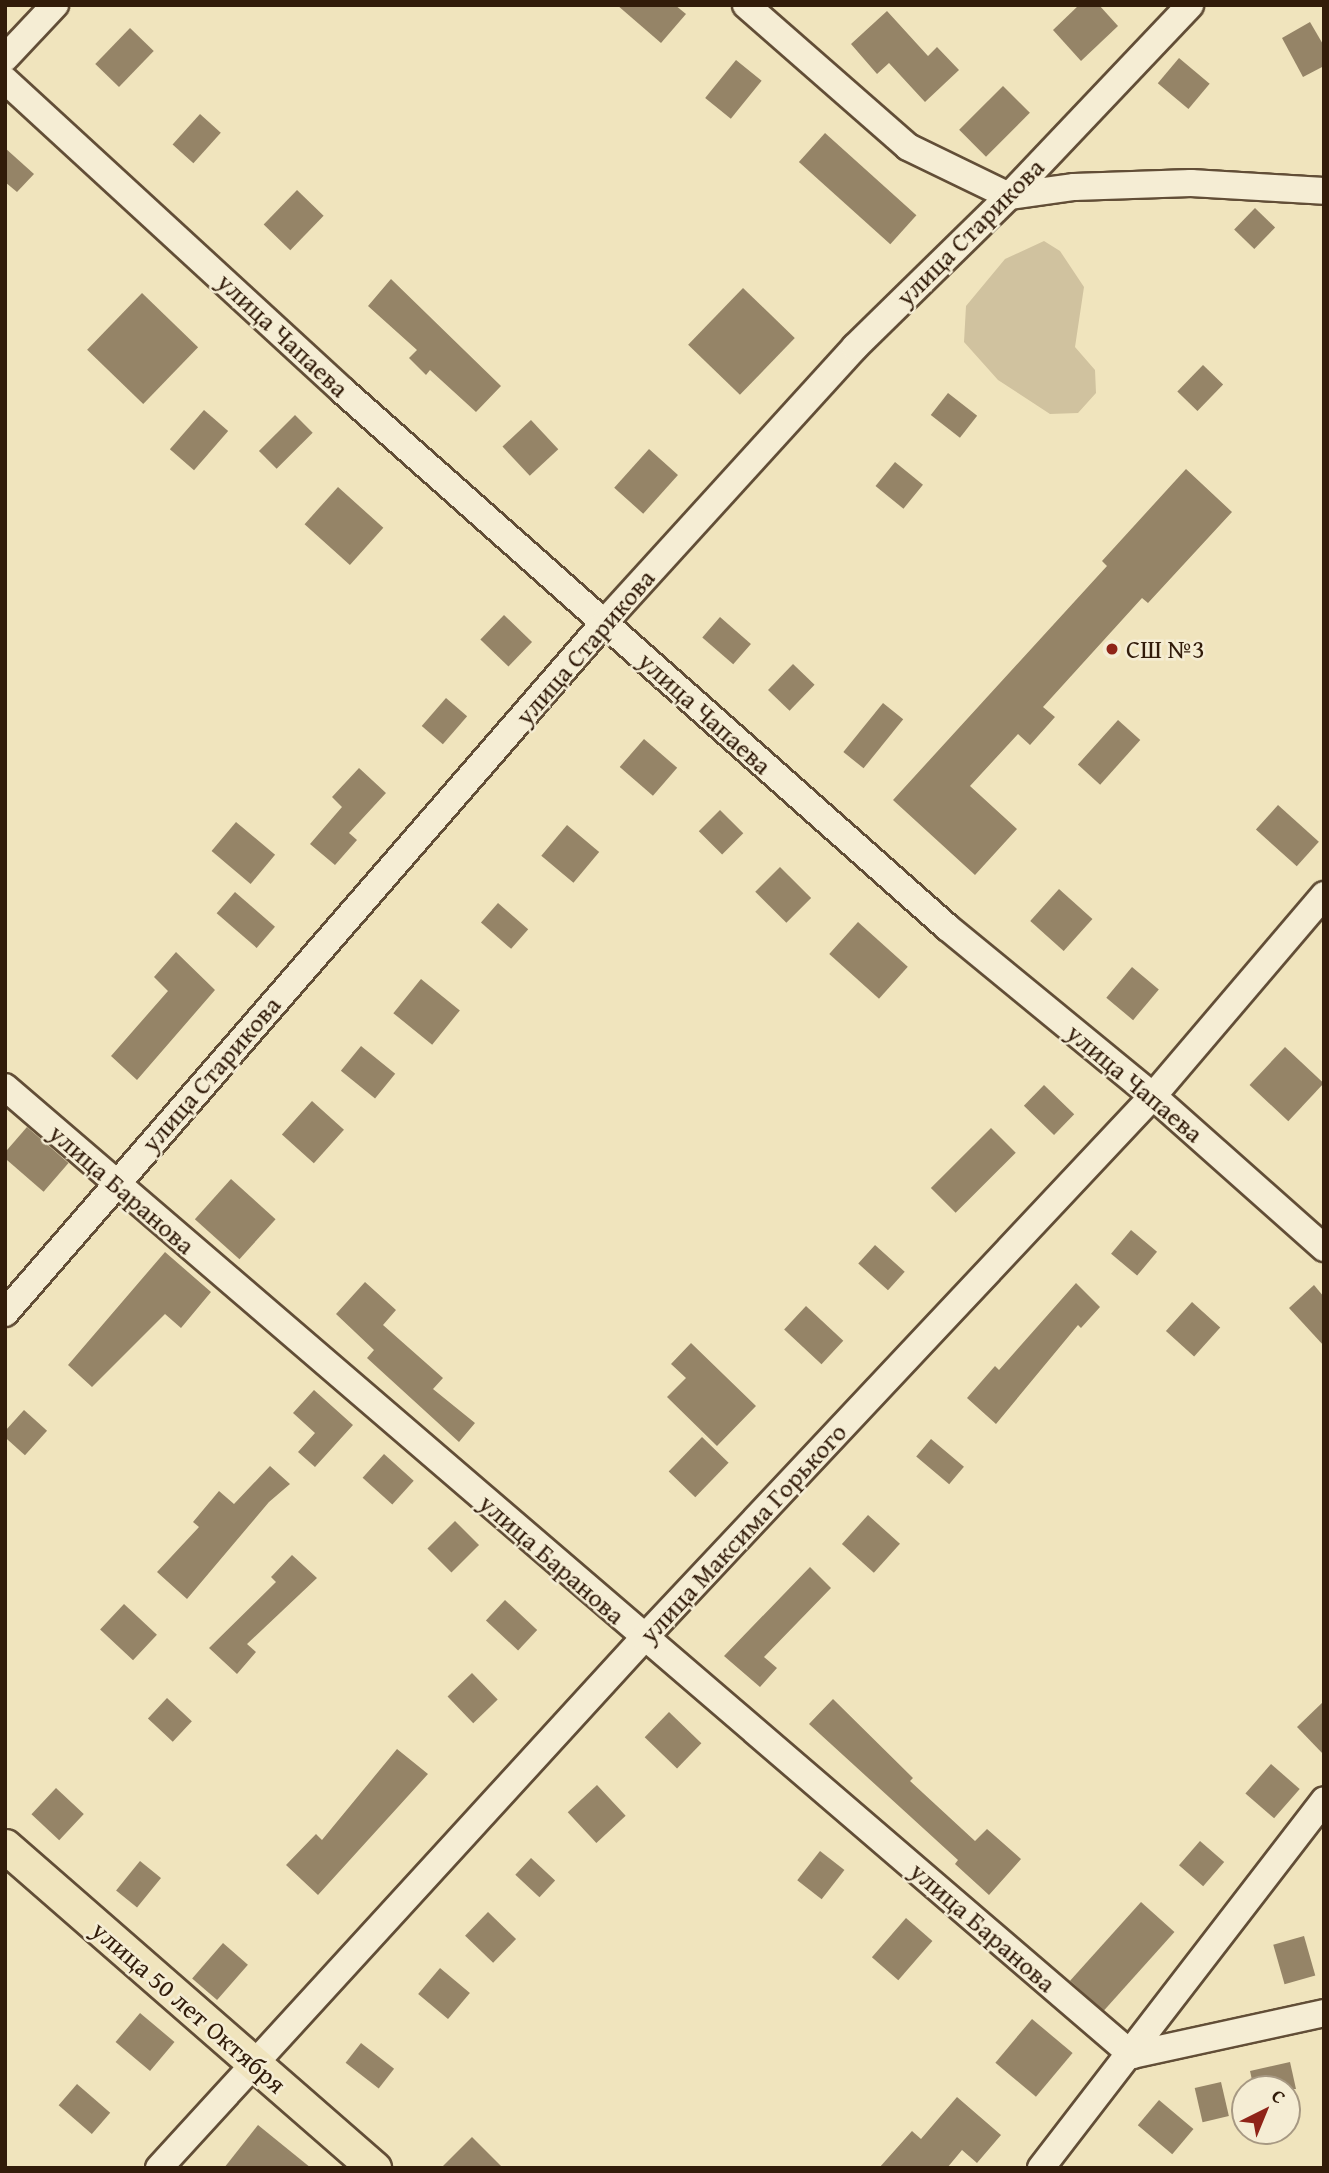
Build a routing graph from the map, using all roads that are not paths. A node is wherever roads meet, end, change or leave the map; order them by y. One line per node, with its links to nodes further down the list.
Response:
1 (55, 5): 4 (street)
2 (746, 5): 7 (street)
3 (1190, 5): 7 (street, улица Старикова)
4 (5, 58)
5 (5, 80): 8 (street, улица Чапаева)
6 (1324, 191): 7 (street)
7 (1009, 196): 8 (street, улица Старикова)
8 (604, 623): 11 (street, улица Чапаева); 12 (street, улица Старикова)
9 (1324, 895): 11 (street, улица Максима Горького)
10 (5, 1087): 12 (street, улица Баранова)
11 (1153, 1096): 13 (street, улица Чапаева); 15 (street, улица Максима Горького)
12 (116, 1184): 14 (street, улица Старикова); 15 (street, улица Баранова)
13 (1324, 1248)
14 (5, 1313)
15 (644, 1638): 19 (street, улица Баранова); 20 (street, улица Максима Горького)
16 (1324, 1800): 19 (street)
17 (5, 1846): 20 (main road, улица 50 лет Октября)
18 (1324, 2013): 19 (street)
19 (1132, 2055): 23 (street)
20 (255, 2065): 21 (street, улица Максима Горького); 22 (main road, улица 50 лет Октября)
21 (159, 2168)
22 (374, 2168)
23 (1041, 2168)

